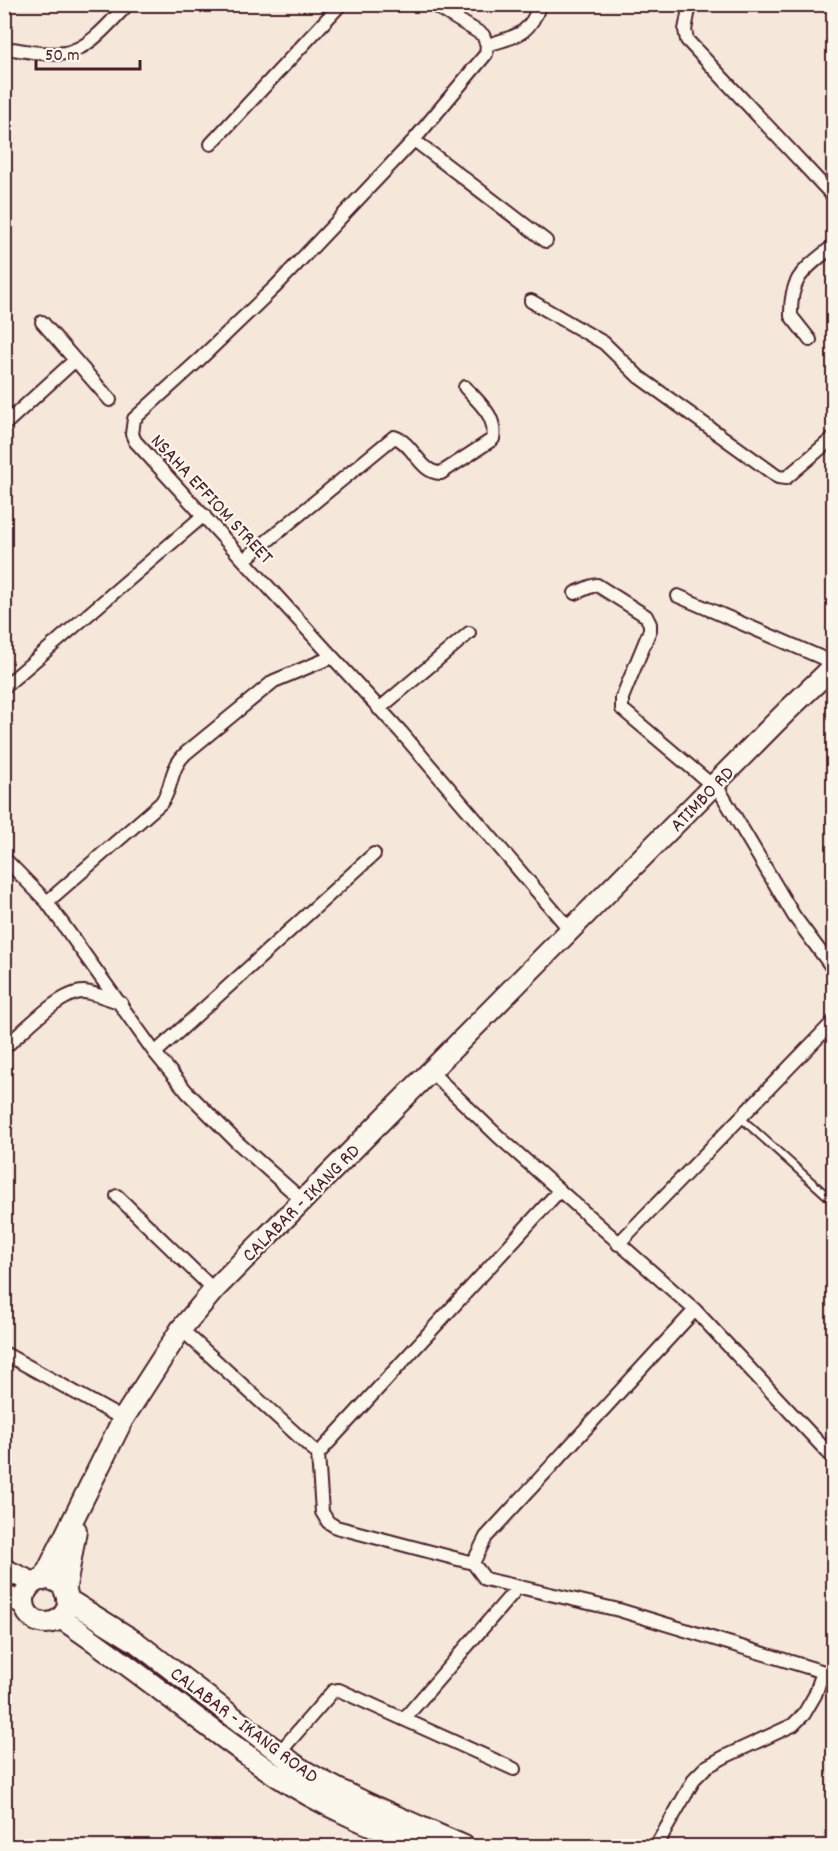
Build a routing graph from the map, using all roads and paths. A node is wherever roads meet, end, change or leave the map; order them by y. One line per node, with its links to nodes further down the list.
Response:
1 (7, 4): 7 (street)
2 (128, 4): 9 (street)
3 (341, 4): 11 (street)
4 (432, 4): 8 (street)
5 (540, 4): 8 (street)
6 (690, 4): 12 (street)
7 (4, 9)
8 (487, 45): 10 (street, NSAHA EFFIOM STREET)
9 (4, 48)
10 (414, 140): 13 (street); 23 (street, NSAHA EFFIOM STREET)
11 (212, 144)
12 (834, 197)
13 (546, 241)
14 (834, 245): 17 (street)
15 (531, 301): 22 (street)
16 (42, 322): 18 (street)
17 (810, 340)
18 (74, 361): 20 (street); 21 (street)
19 (465, 387): 24 (street)
20 (110, 400)
21 (4, 425)
22 (834, 437)
23 (204, 516): 24 (street, NSAHA EFFIOM STREET); 30 (street)
24 (244, 560): 28 (street, NSAHA EFFIOM STREET)
25 (575, 593): 32 (street)
26 (678, 596): 29 (street)
27 (469, 633): 31 (street)
28 (332, 657): 31 (street, NSAHA EFFIOM STREET); 35 (street)
29 (834, 664): 32 (main road, ATIMBO RD)
30 (4, 687)
31 (380, 709): 36 (street, NSAHA EFFIOM STREET)
32 (714, 785): 36 (main road, ATIMBO RD); 37 (street)
33 (374, 854): 41 (street)
34 (4, 858): 35 (street)
35 (46, 902): 38 (street)
36 (571, 931): 42 (main road, CALABAR - IKANG RD)
37 (834, 970)
38 (121, 1003): 40 (street); 41 (street)
39 (834, 1021): 43 (street)
40 (4, 1048)
41 (155, 1053): 46 (street)
42 (430, 1071): 44 (street); 46 (main road, CALABAR - IKANG RD)
43 (740, 1117): 47 (lane); 48 (street)
44 (559, 1191): 48 (street); 54 (street)
45 (117, 1196): 49 (street)
46 (302, 1200): 49 (main road, CALABAR - IKANG RD)
47 (834, 1202)
48 (618, 1244): 50 (street)
49 (214, 1290): 51 (main road, CALABAR - IKANG RD)
50 (695, 1310): 55 (street); 57 (street)
51 (181, 1329): 53 (main road, CALABAR - IKANG RD); 54 (street)
52 (4, 1353): 53 (street)
53 (123, 1419): 56 (main road, CALABAR - IKANG RD)
54 (318, 1454): 57 (street)
55 (834, 1459)
56 (79, 1511): 59 (main road, CALABAR - IKANG RD); 62 (main road, CALABAR - IKANG RD)
57 (473, 1563): 60 (street)
58 (4, 1569): 59 (main road)
59 (38, 1582): 62 (main road); 63 (main road)
60 (518, 1587): 65 (street); 66 (street)
61 (4, 1595): 63 (main road)
62 (66, 1595): 64 (main road); 67 (main road, CALABAR - IKANG ROAD)
63 (24, 1604): 64 (main road)
64 (60, 1618): 69 (main road, CALABAR - IKANG ROAD)
65 (828, 1673): 71 (street)
66 (404, 1719): 67 (street); 68 (street)
67 (279, 1753): 70 (main road, CALABAR - IKANG ROAD)
68 (514, 1769)
69 (420, 1846)
70 (464, 1846)
71 (656, 1846)

